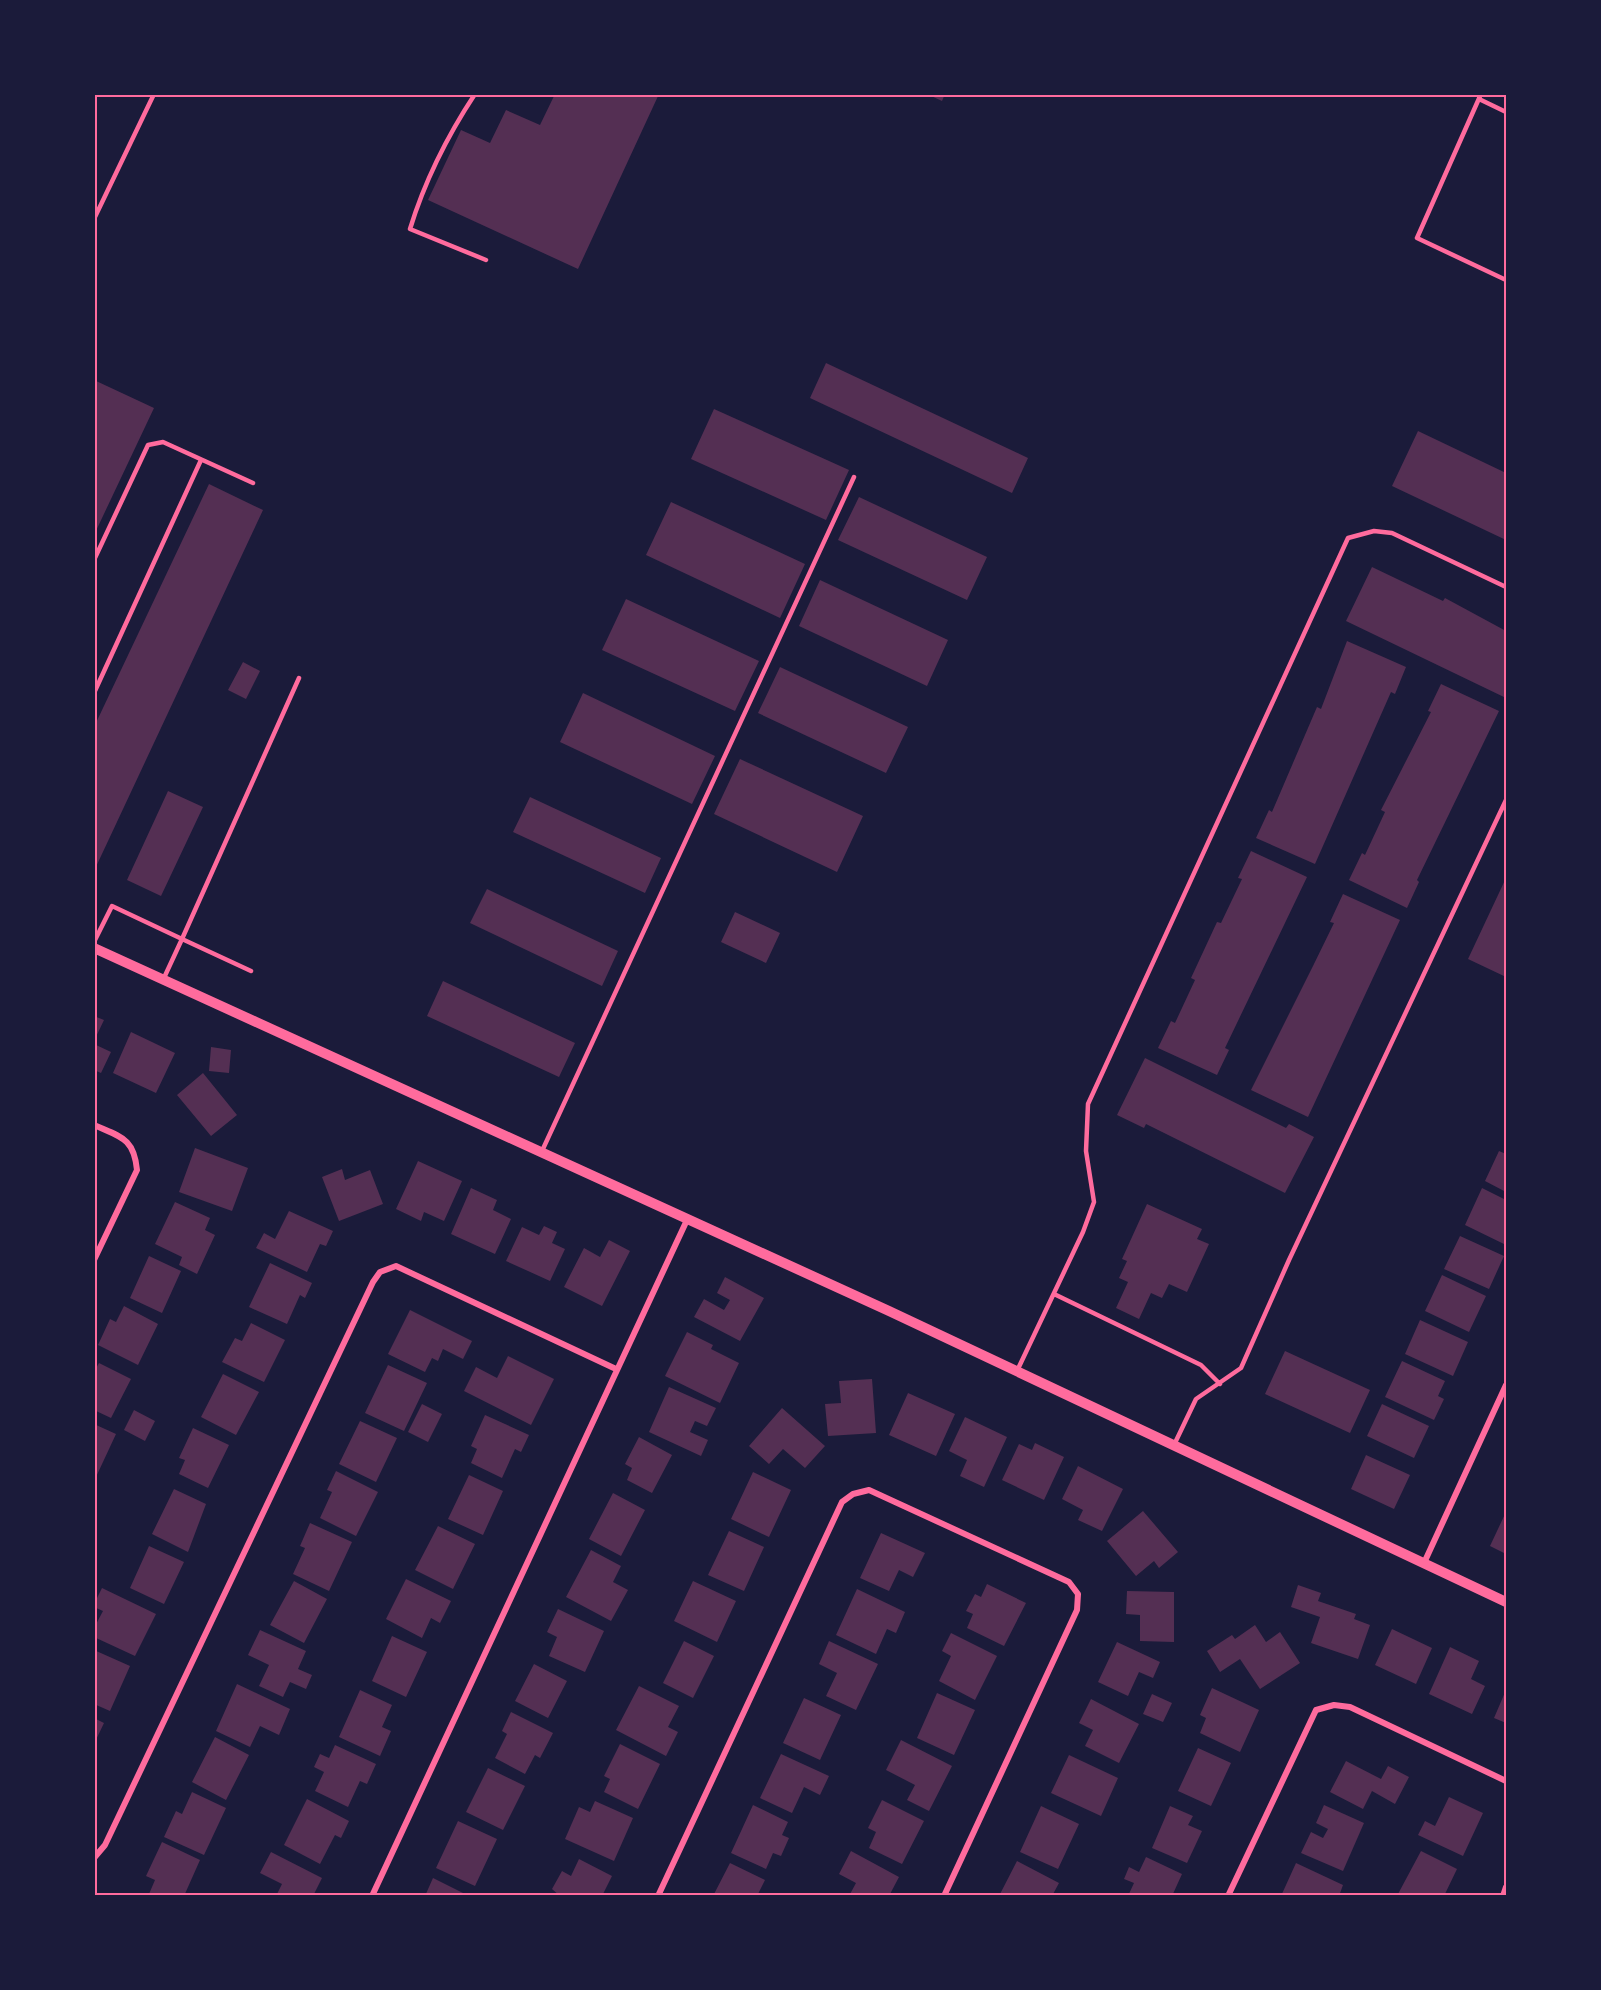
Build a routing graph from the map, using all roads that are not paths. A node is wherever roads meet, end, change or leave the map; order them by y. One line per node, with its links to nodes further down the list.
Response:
1 (154, 94): 5 (lane)
2 (474, 94): 6 (lane)
3 (1480, 97): 4 (lane); 7 (lane)
4 (1506, 112)
5 (94, 219)
6 (486, 260)
7 (1506, 280)
8 (201, 460): 10 (lane); 11 (lane); 14 (lane)
9 (854, 477): 22 (lane)
10 (253, 483)
11 (94, 560)
12 (1506, 587): 25 (lane)
13 (299, 678): 16 (lane)
14 (94, 693)
15 (1506, 800): 28 (lane)
16 (182, 939): 17 (lane); 19 (lane); 20 (lane)
17 (94, 942)
18 (94, 948): 20 (street)
19 (251, 971)
20 (163, 980): 22 (street)
21 (94, 1125): 24 (street)
22 (541, 1153): 23 (street)
23 (687, 1220): 26 (street); 27 (street)
24 (94, 1260)
25 (1054, 1294): 27 (lane); 28 (lane)
26 (616, 1369): 34 (street); 36 (street)
27 (1017, 1371): 30 (street)
28 (1220, 1384): 30 (lane)
29 (1506, 1385): 31 (street)
30 (1174, 1445): 31 (street)
31 (1424, 1563): 32 (street)
32 (1506, 1602)
33 (1506, 1781): 39 (street)
34 (94, 1858)
35 (1506, 1887): 40 (street)
36 (372, 1896)
37 (658, 1896): 38 (street)
38 (945, 1896)
39 (1228, 1896)
40 (1503, 1896)

